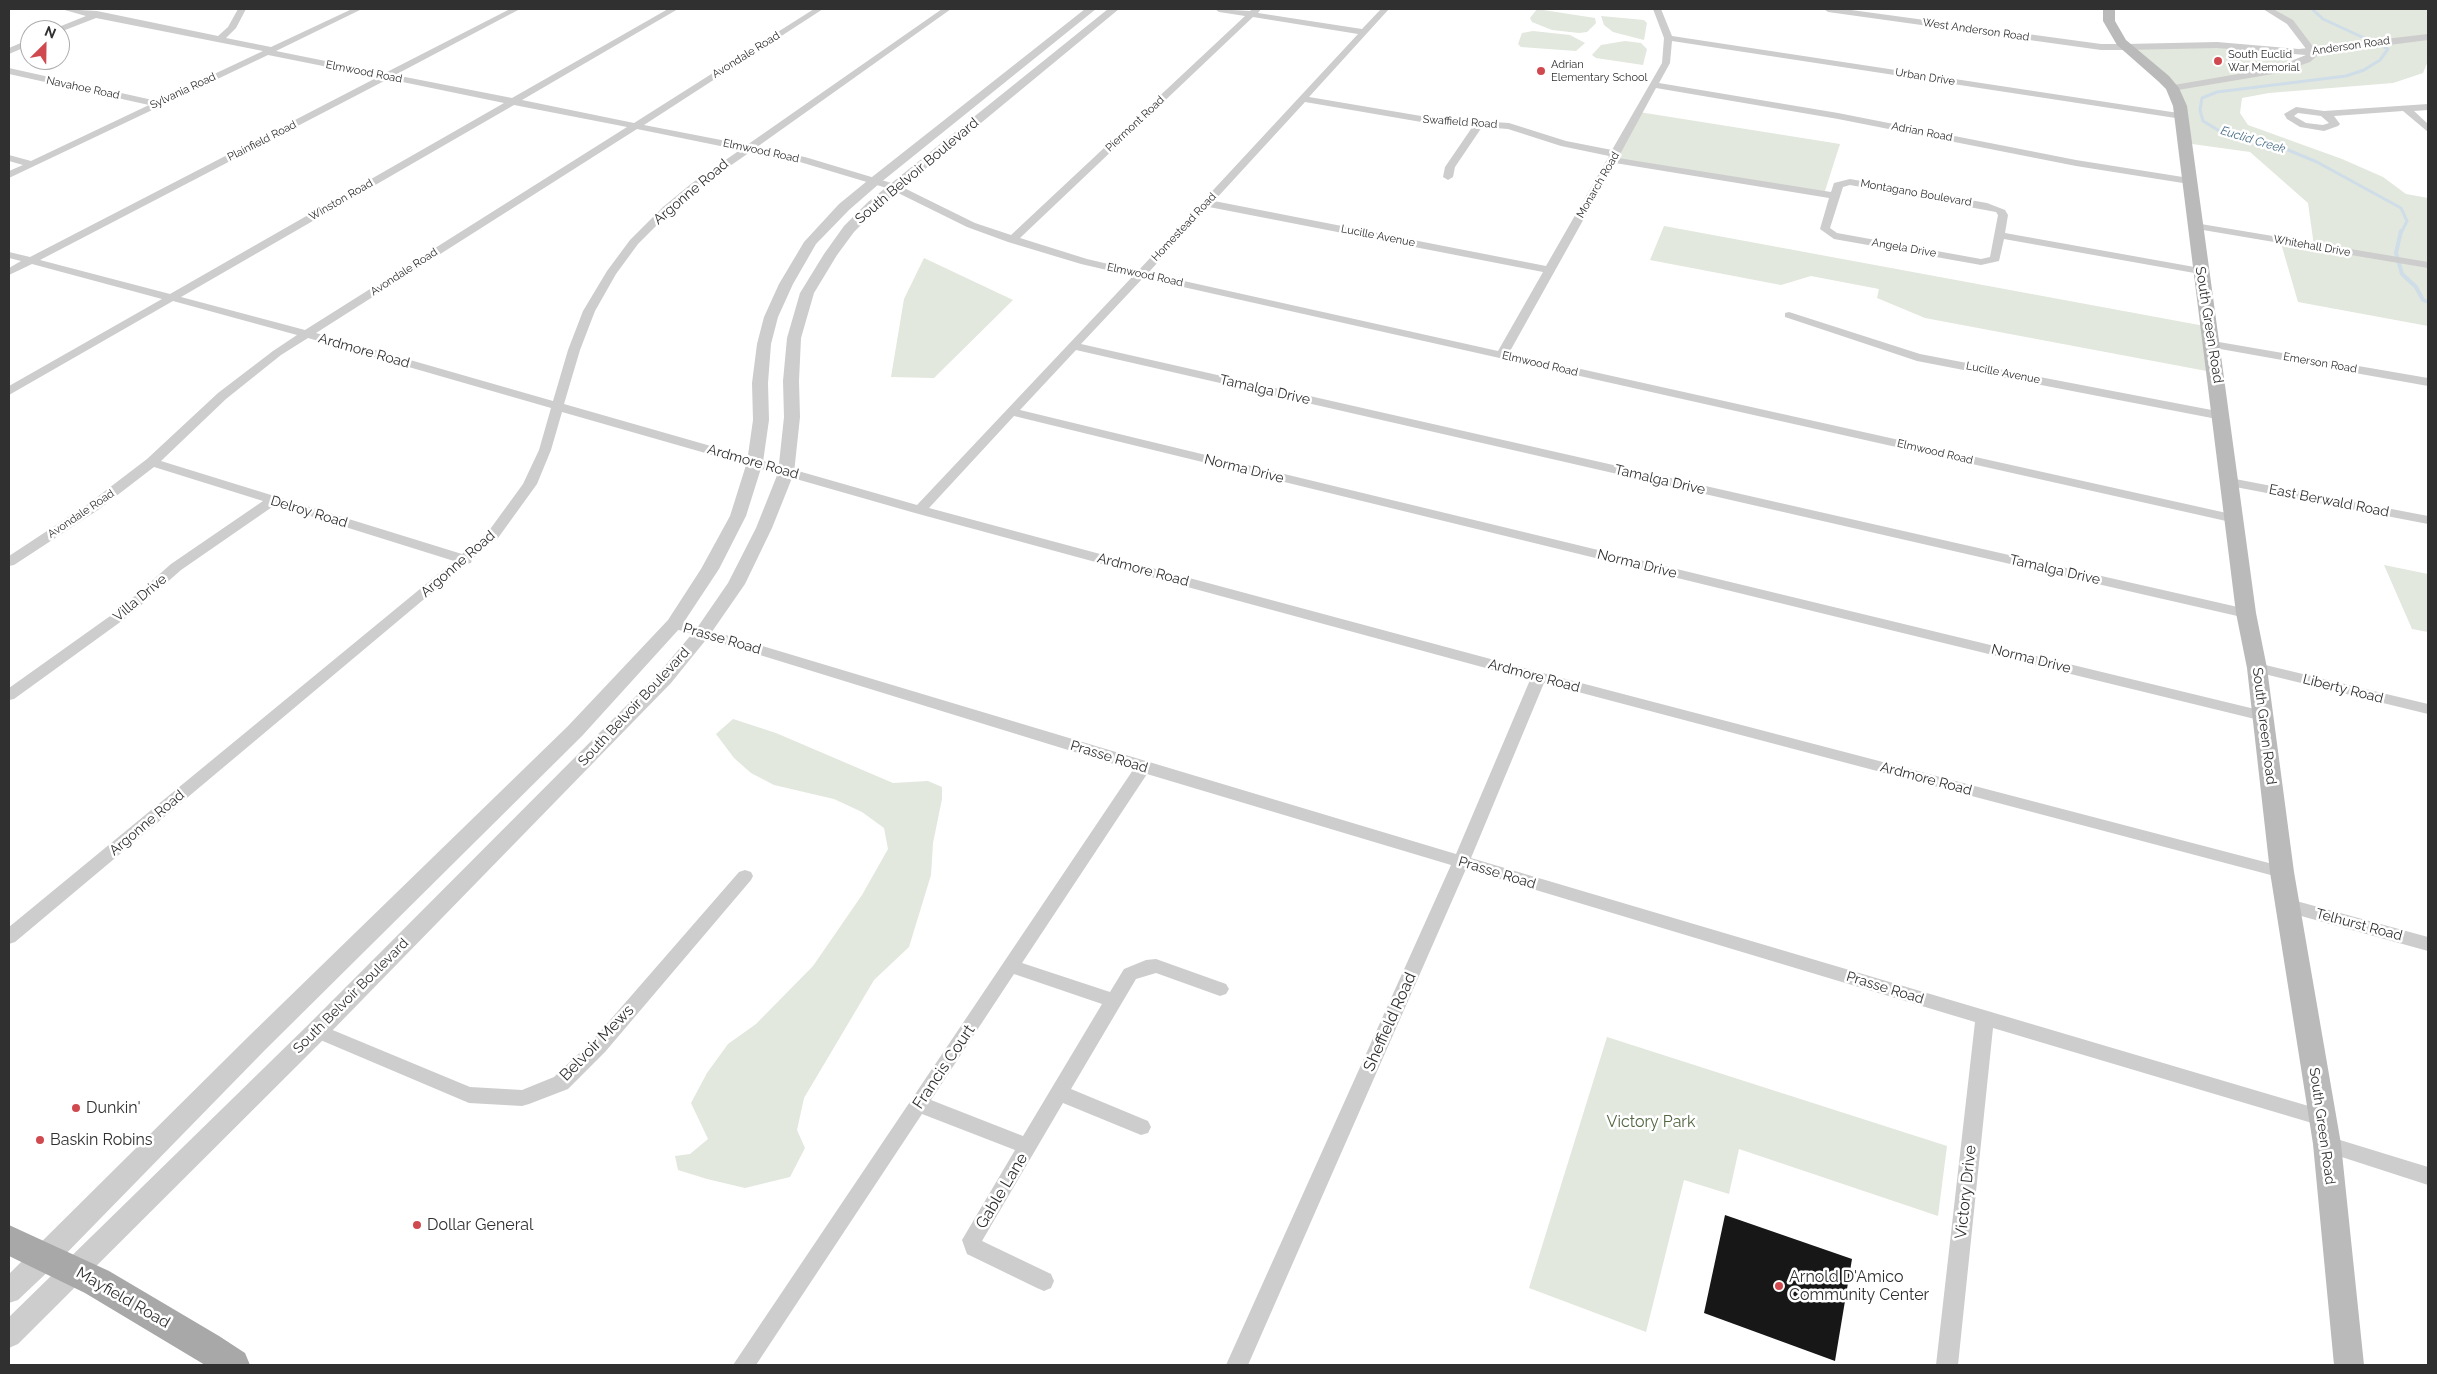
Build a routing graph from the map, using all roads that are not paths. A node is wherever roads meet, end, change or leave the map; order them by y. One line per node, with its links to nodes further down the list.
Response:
1 (65, 9): 18 (street, Elmwood Road)
2 (105, 9): 18 (street)
3 (242, 9): 23 (street)
4 (358, 9): 26 (street, Sylvania Road)
5 (516, 9): 30 (street, Plainfield Road)
6 (674, 9): 34 (street, Winston Road)
7 (819, 9): 41 (street, Avondale Road)
8 (947, 9): 43 (street, Argonne Road)
9 (1091, 9): 49 (street, South Belvoir Boulevard)
10 (1114, 9): 51 (street, South Belvoir Boulevard)
11 (1219, 9): 17 (street)
12 (1385, 9): 20 (street, Homestead Road)
13 (1657, 9): 21 (street, Monarch Road)
14 (1828, 9): 24 (street, West Anderson Road)
15 (2109, 9): 24 (main road)
16 (2267, 9): 27 (street)
17 (1254, 11): 20 (street); 56 (street, Piermont Road)
18 (96, 15): 19 (street); 23 (street, Elmwood Road)
19 (70, 26)
20 (1364, 32): 33 (street, Homestead Road)
21 (1668, 38): 31 (street, Monarch Road); 39 (street, Urban Drive)
22 (2428, 38): 27 (street, Anderson Road)
23 (220, 39): 26 (street, Elmwood Road)
24 (2125, 47): 25 (street, Anderson Road); 32 (main road)
25 (2272, 50): 27 (street, Anderson Road); 28 (street)
26 (269, 51): 30 (street, Elmwood Road); 35 (street, Sylvania Road)
27 (2313, 52): 28 (street)
28 (2292, 66): 32 (street)
29 (9, 71): 35 (street, Navahoe Road)
30 (386, 76): 34 (street, Elmwood Road); 58 (street, Plainfield Road)
31 (1654, 85): 44 (street, Monarch Road); 50 (street, Adrian Road)
32 (2172, 88): 39 (main road, South Green Road)
33 (1302, 99): 40 (street, Swaffield Road); 53 (street, Homestead Road)
34 (512, 101): 41 (street, Elmwood Road); 64 (street, Winston Road)
35 (157, 104): 46 (street, Sylvania Road)
36 (2428, 107): 37 (street)
37 (2406, 109): 38 (street); 42 (street)
38 (2324, 114)
39 (2182, 116): 50 (main road, South Green Road)
40 (1480, 123): 44 (street, Swaffield Road); 48 (street)
41 (634, 126): 43 (street, Elmwood Road); 66 (street, Avondale Road)
42 (2428, 129)
43 (747, 148): 49 (street, Elmwood Road); 72 (street, Argonne Road)
44 (1614, 157): 52 (street); 60 (street, Monarch Road)
45 (9, 158): 46 (street)
46 (32, 164): 47 (street, Sylvania Road)
47 (9, 175)
48 (1448, 177)
49 (876, 180): 51 (street, Elmwood Road); 76 (street, South Belvoir Boulevard)
50 (2189, 181): 54 (main road, South Green Road)
51 (894, 187): 56 (street, Elmwood Road); 77 (street, South Belvoir Boulevard)
52 (1834, 196): 55 (street, Montagano Boulevard); 55 (street, Angela Drive)
53 (1207, 203): 60 (street, Lucille Avenue); 63 (street, Homestead Road)
54 (2195, 226): 59 (street, Whitehall Drive); 61 (main road, South Green Road)
55 (2000, 235): 61 (street)
56 (1012, 240): 63 (street, Elmwood Road)
57 (9, 255): 58 (street, Ardmore Road)
58 (32, 261): 62 (street, Plainfield Road); 64 (street, Ardmore Road)
59 (2428, 265)
60 (1549, 270): 69 (street, Monarch Road)
61 (2200, 271): 67 (main road, South Green Road)
62 (9, 272)
63 (1141, 273): 68 (street, Homestead Road); 69 (street, Elmwood Road)
64 (172, 298): 66 (street, Ardmore Road); 71 (street, Winston Road)
65 (1788, 316): 74 (street, Lucille Avenue)
66 (306, 335): 72 (street, Ardmore Road); 75 (street, Avondale Road)
67 (2213, 344): 70 (street, Emerson Road); 74 (main road, South Green Road)
68 (1074, 346): 73 (street, Homestead Road); 85 (street, Tamalga Drive)
69 (1502, 355): 81 (street, Elmwood Road)
70 (2428, 382)
71 (9, 391)
72 (558, 406): 76 (street, Ardmore Road); 83 (street, Argonne Road)
73 (1012, 412): 80 (street, Homestead Road); 92 (street, Norma Drive)
74 (2222, 416): 78 (main road, South Green Road)
75 (152, 462): 79 (street, Delroy Road); 84 (street, Avondale Road)
76 (755, 462): 77 (street, Ardmore Road); 86 (street, South Belvoir Boulevard)
77 (786, 472): 80 (street, Ardmore Road); 87 (street, South Belvoir Boulevard)
78 (2230, 482): 81 (main road, South Green Road); 82 (street, East Berwald Road)
79 (271, 500): 83 (street, Delroy Road); 90 (street, Villa Drive)
80 (920, 510): 89 (street, Ardmore Road)
81 (2235, 519): 85 (main road, South Green Road)
82 (2428, 520)
83 (466, 560): 98 (street, Argonne Road)
84 (9, 562)
85 (2246, 613): 88 (main road, South Green Road)
86 (674, 624): 87 (street, Prasse Road); 113 (street, South Belvoir Boulevard)
87 (703, 632): 93 (street, Prasse Road); 104 (street, South Belvoir Boulevard)
88 (2257, 668): 91 (street, Liberty Road); 92 (main road, South Green Road)
89 (1539, 677): 94 (street, Sheffield Road); 95 (street, Ardmore Road)
90 (9, 695)
91 (2428, 709)
92 (2263, 716): 95 (main road, South Green Road)
93 (1142, 767): 94 (street, Prasse Road); 100 (street, Francis Court)
94 (1461, 862): 103 (street, Prasse Road); 120 (street, Sheffield Road)
95 (2282, 872): 97 (main road, South Green Road)
96 (745, 876): 104 (street, Belvoir Mews)
97 (2289, 906): 99 (street, Telhurst Road); 107 (main road, South Green Road)
98 (9, 937)
99 (2428, 944)
100 (1011, 966): 102 (street); 106 (street, Francis Court)
101 (1220, 989): 102 (street, Gable Lane)
102 (1114, 1001): 105 (street, Gable Lane)
103 (1985, 1018): 107 (street, Prasse Road); 121 (street, Victory Drive)
104 (317, 1031): 114 (street, South Belvoir Boulevard)
105 (1060, 1093): 108 (street); 110 (street, Gable Lane)
106 (919, 1104): 110 (street, Gable Lane); 119 (street, Francis Court)
107 (2322, 1118): 109 (main road, South Green Road)
108 (1140, 1127)
109 (2327, 1144): 111 (street); 122 (main road, South Green Road)
110 (1028, 1147): 115 (street, Gable Lane)
111 (2428, 1176)
112 (9, 1240): 113 (main road, Mayfield Road)
113 (46, 1257): 114 (main road, Mayfield Road); 116 (street, South Belvoir Boulevard)
114 (75, 1271): 117 (street, South Belvoir Boulevard); 118 (main road, Mayfield Road)
115 (1044, 1281)
116 (9, 1291)
117 (9, 1335)
118 (233, 1365)
119 (744, 1365)
120 (1237, 1365)
121 (1947, 1365)
122 (2349, 1365)

